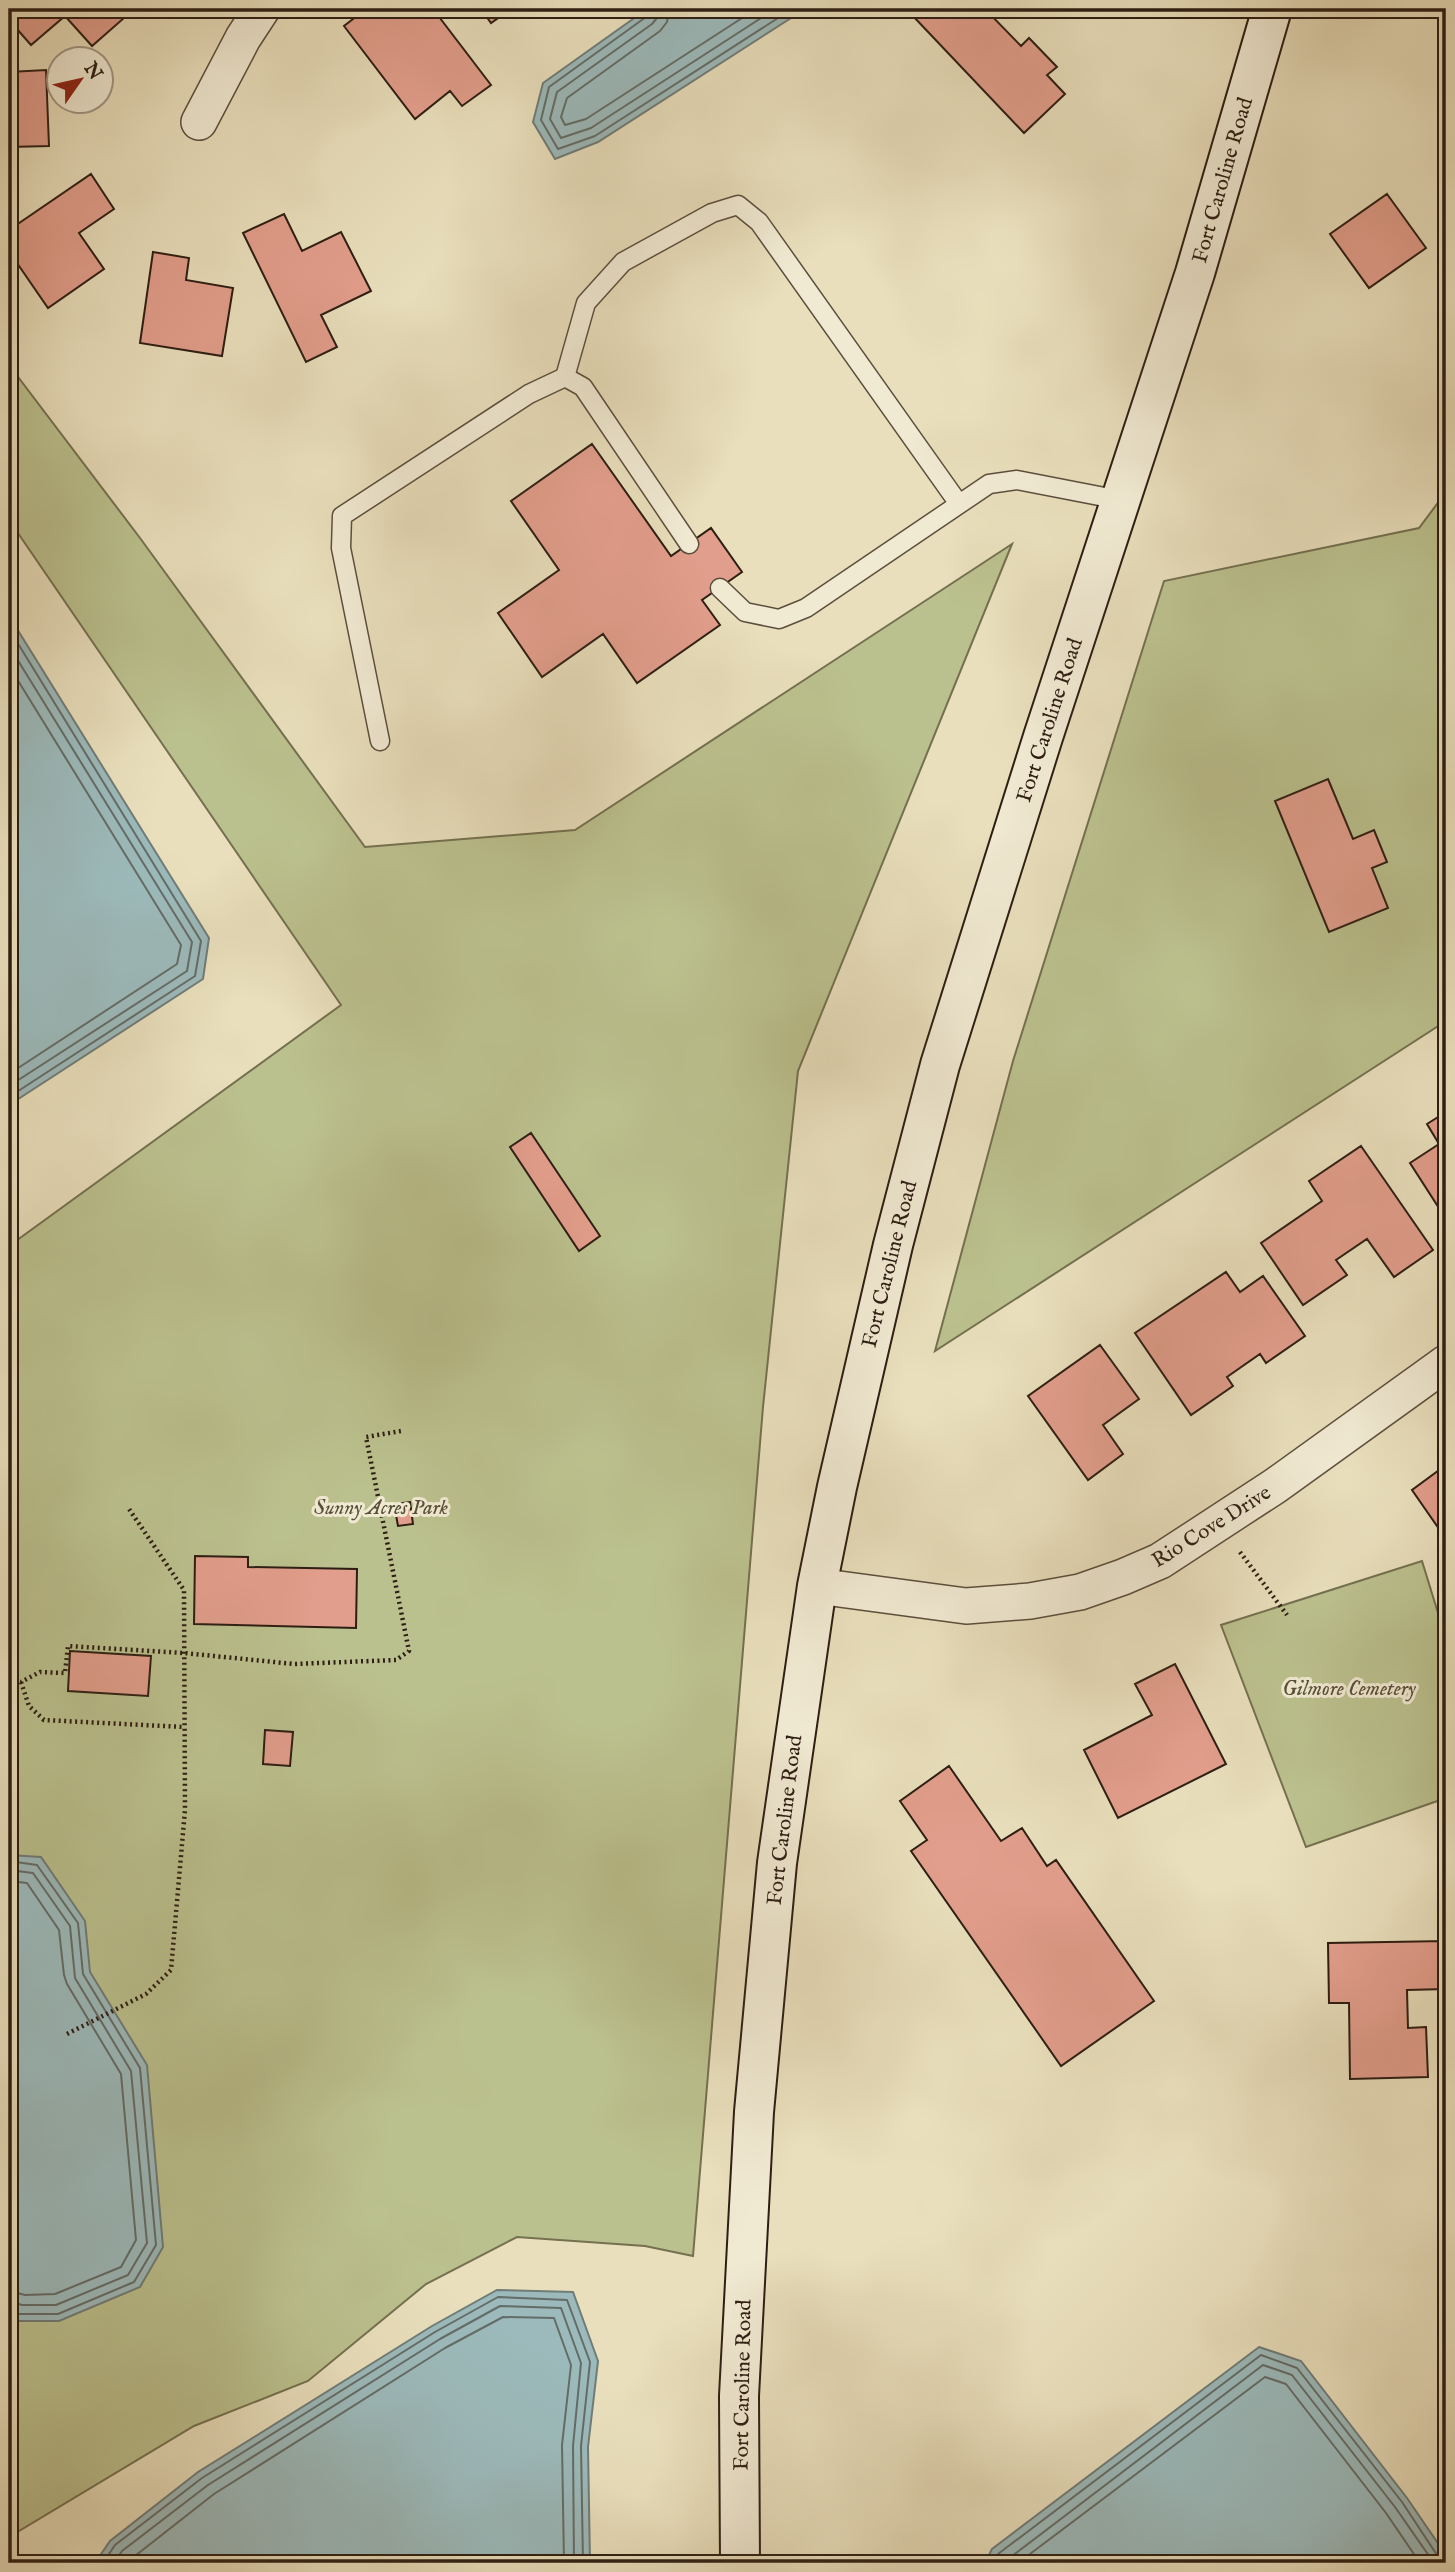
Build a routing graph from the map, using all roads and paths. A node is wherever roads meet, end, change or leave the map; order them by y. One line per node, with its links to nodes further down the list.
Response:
1 (262, 9): 3 (street)
2 (1272, 9): 5 (street, Fort Caroline Road)
3 (199, 122)
4 (565, 377): 6 (lane); 7 (lane); 9 (lane)
5 (1120, 500): 6 (lane); 14 (street, Fort Caroline Road)
6 (959, 504): 8 (lane)
7 (690, 544)
8 (720, 588)
9 (380, 741)
10 (1446, 1363): 13 (street, Rio Cove Drive)
11 (401, 1431): 16 (path)
12 (129, 1509): 16 (path)
13 (1218, 1523): 14 (street, Rio Cove Drive); 15 (path)
14 (817, 1586): 21 (street, Fort Caroline Road)
15 (1287, 1615)
16 (184, 1653): 18 (path); 19 (path)
17 (9, 1681): 18 (path)
18 (21, 1682): 19 (path)
19 (184, 1727): 20 (path)
20 (67, 2034)
21 (740, 2563)

